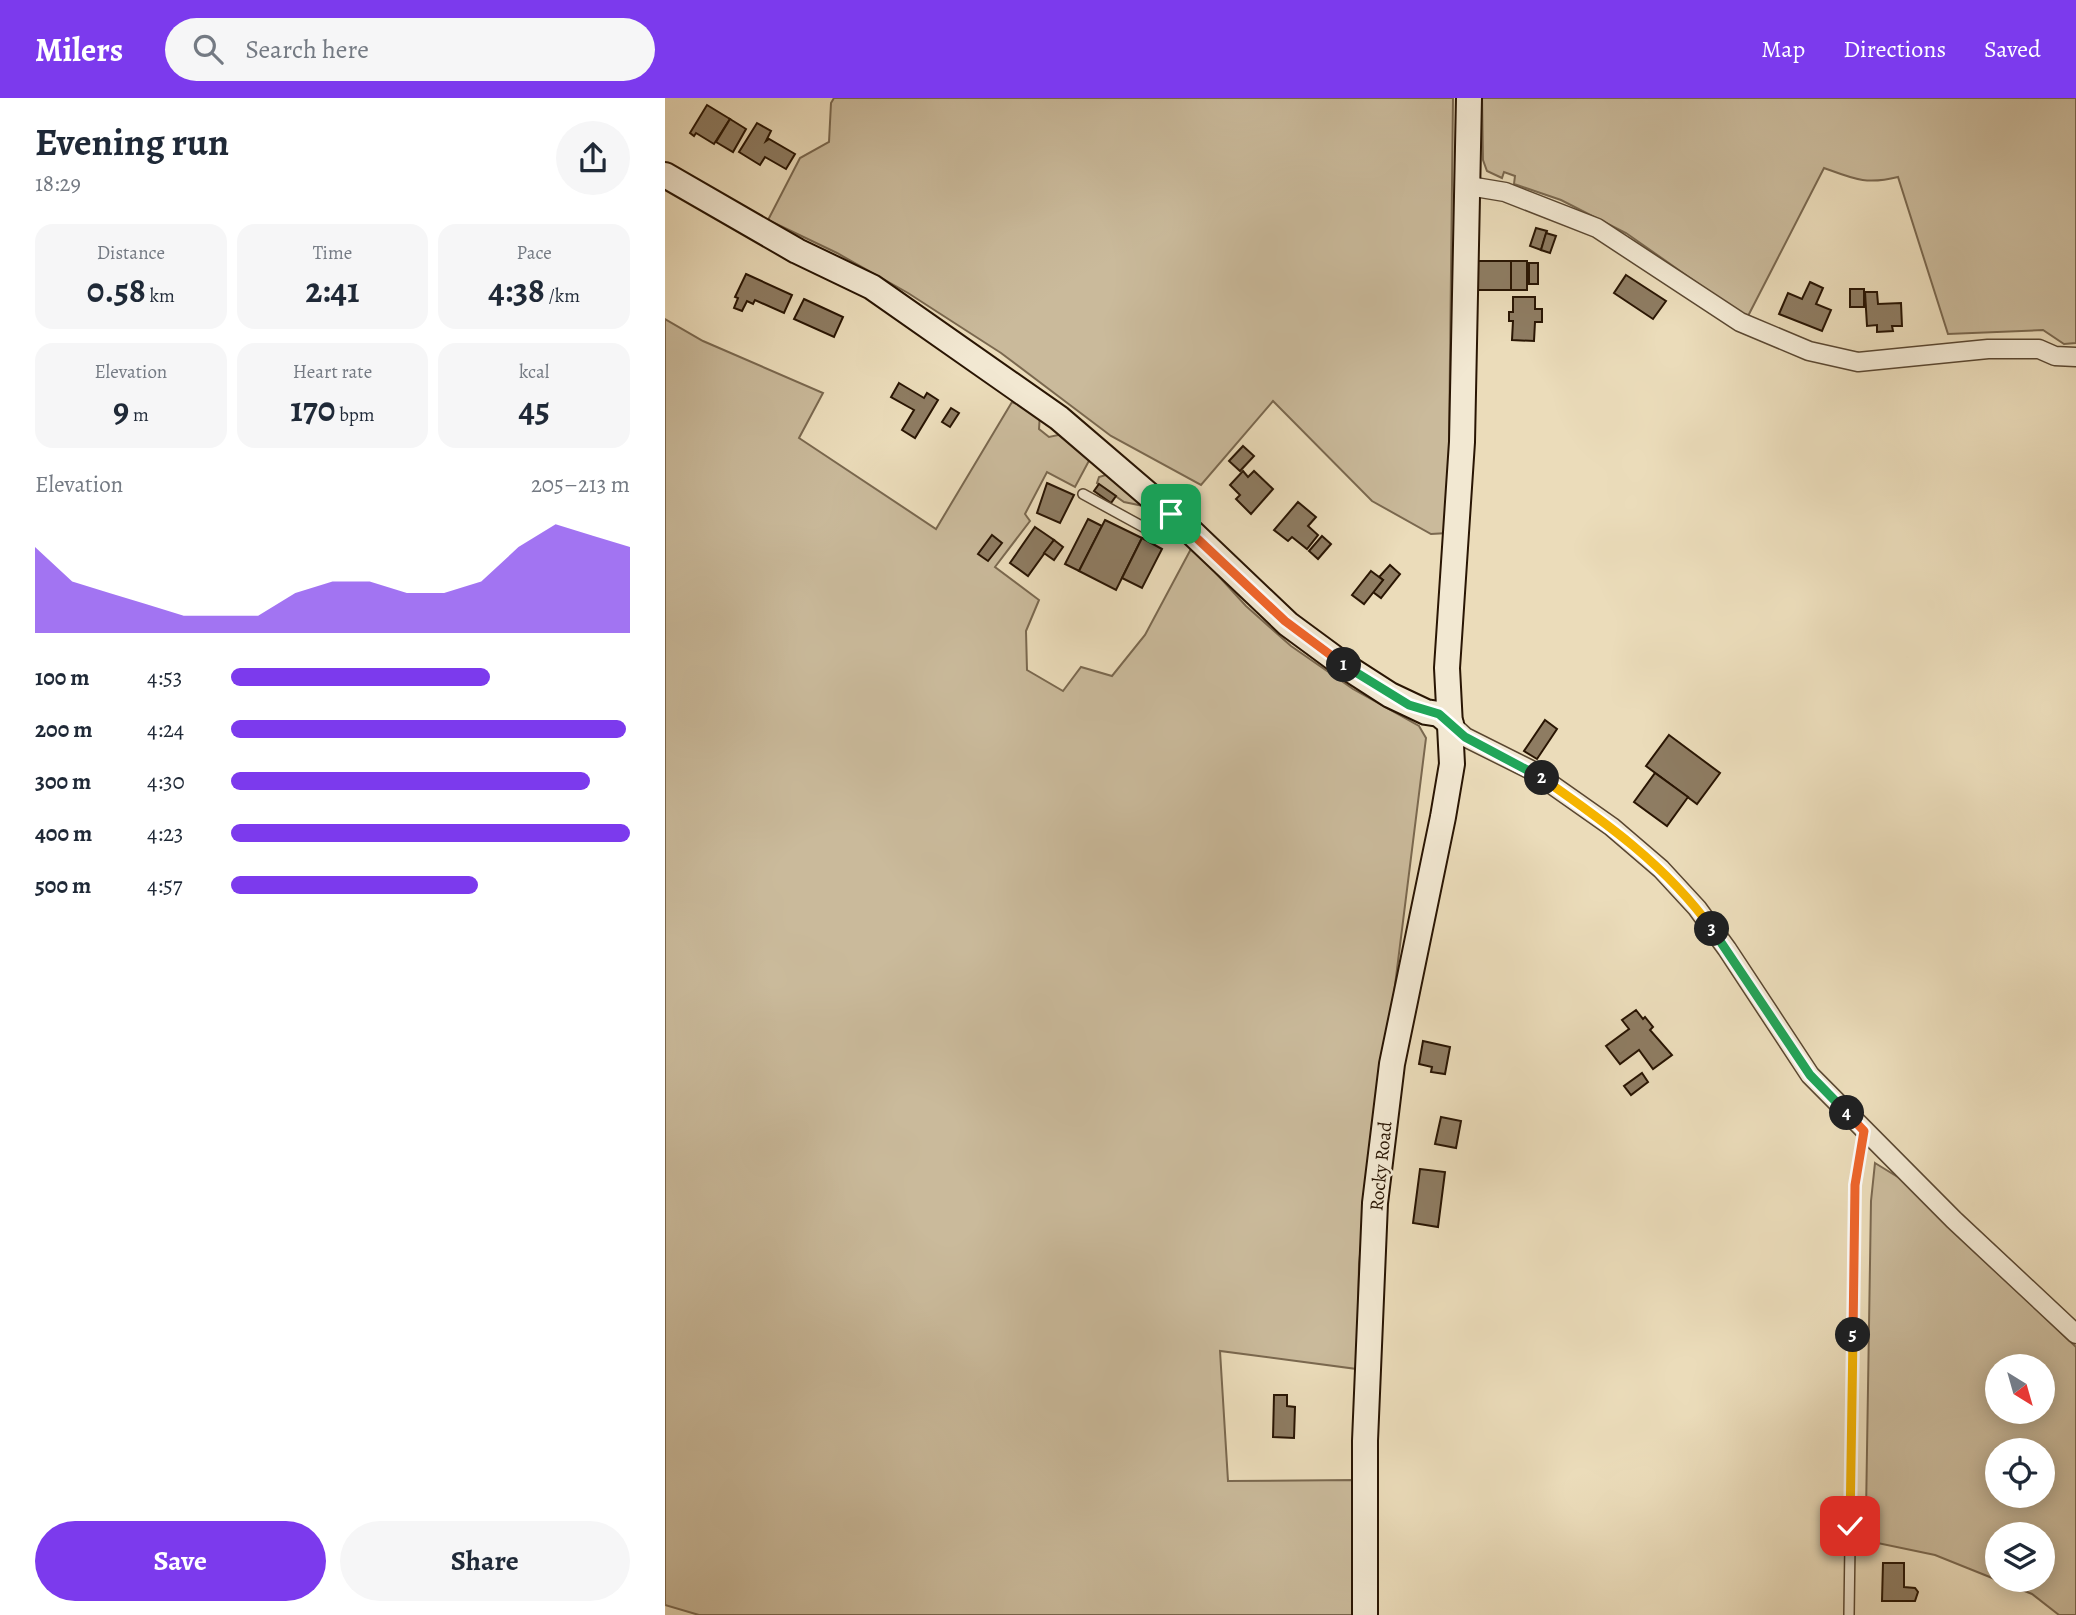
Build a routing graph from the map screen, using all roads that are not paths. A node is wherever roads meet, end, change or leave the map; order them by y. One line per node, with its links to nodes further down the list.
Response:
1 (1469, 98): 3 (street, Rocky Road)
2 (665, 175): 6 (street)
3 (1469, 186): 4 (street); 7 (street, Rocky Road)
4 (2076, 357)
5 (1083, 494): 6 (lane)
6 (1171, 514): 7 (street)
7 (1451, 724): 8 (street); 10 (street, Rocky Road)
8 (1864, 1131): 9 (street); 11 (lane)
9 (2076, 1334)
10 (1365, 1615)
11 (1849, 1615)

